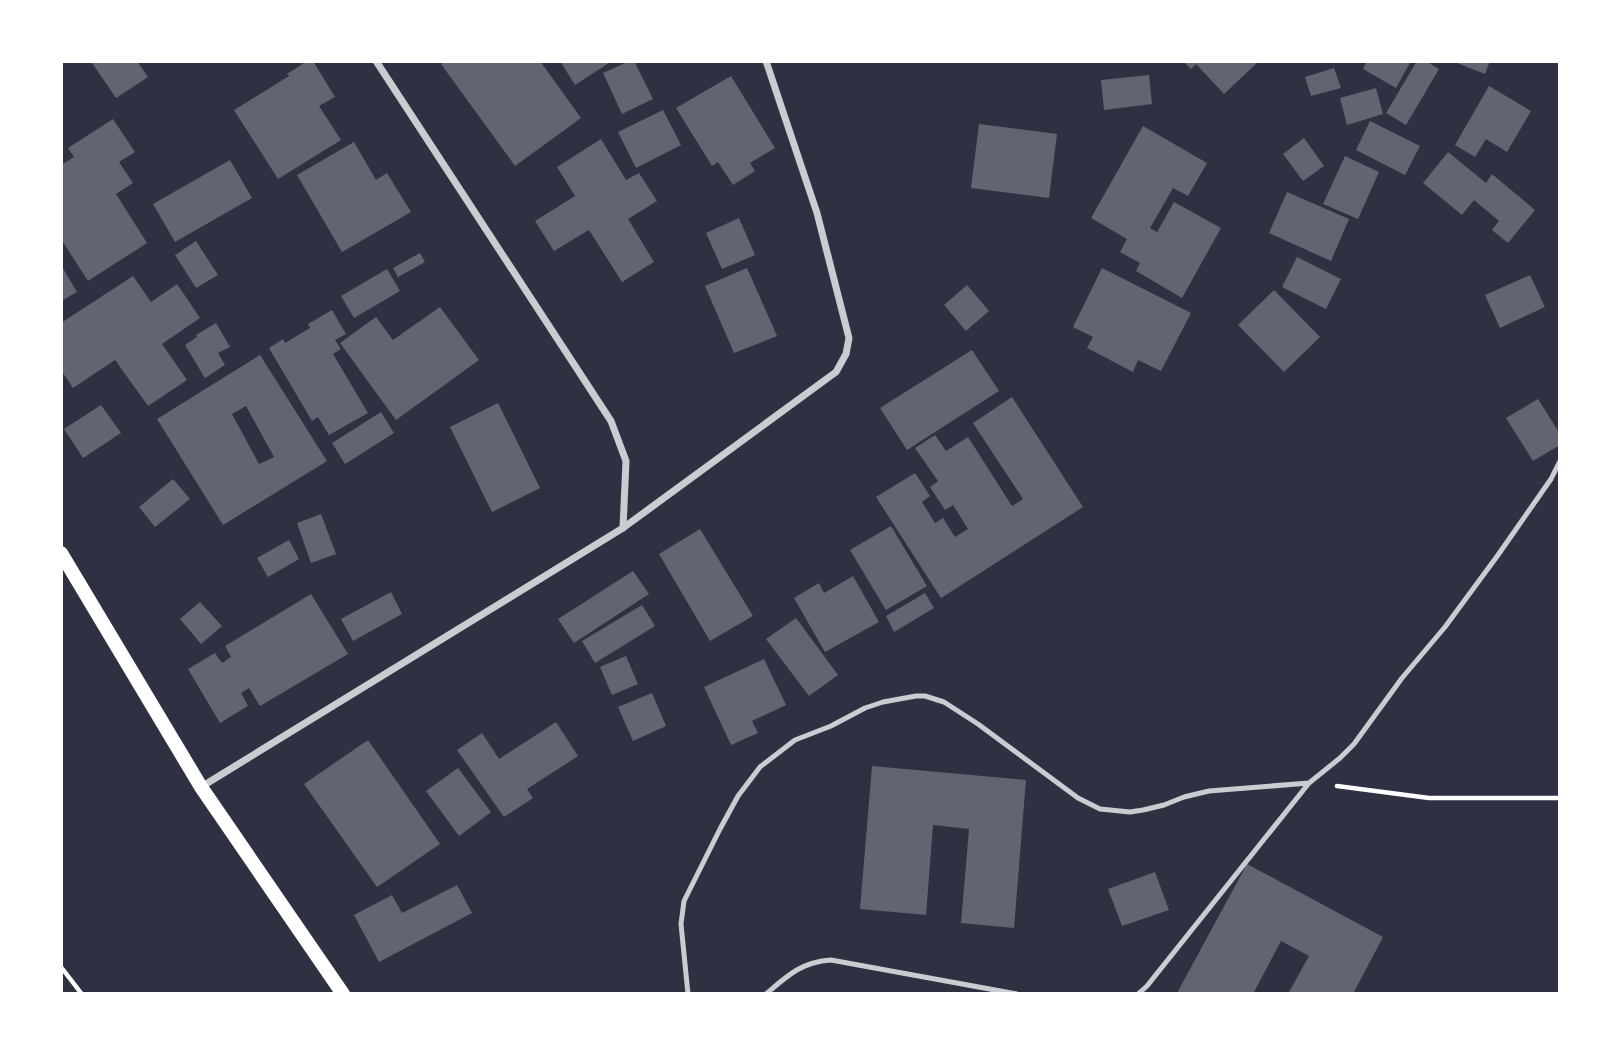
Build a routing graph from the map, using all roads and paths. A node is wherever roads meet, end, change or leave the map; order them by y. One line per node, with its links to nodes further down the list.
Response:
1 (376, 61): 4 (street)
2 (766, 61): 4 (street)
3 (1560, 461): 6 (lane)
4 (623, 528): 7 (street)
5 (61, 553): 7 (main road)
6 (1309, 783): 8 (path); 12 (lane); 15 (lane)
7 (201, 786): 11 (main road)
8 (1560, 798)
9 (61, 967): 10 (path)
10 (81, 993)
11 (343, 994)
12 (688, 994)
13 (766, 994): 14 (lane)
14 (1017, 994)
15 (1138, 994)

